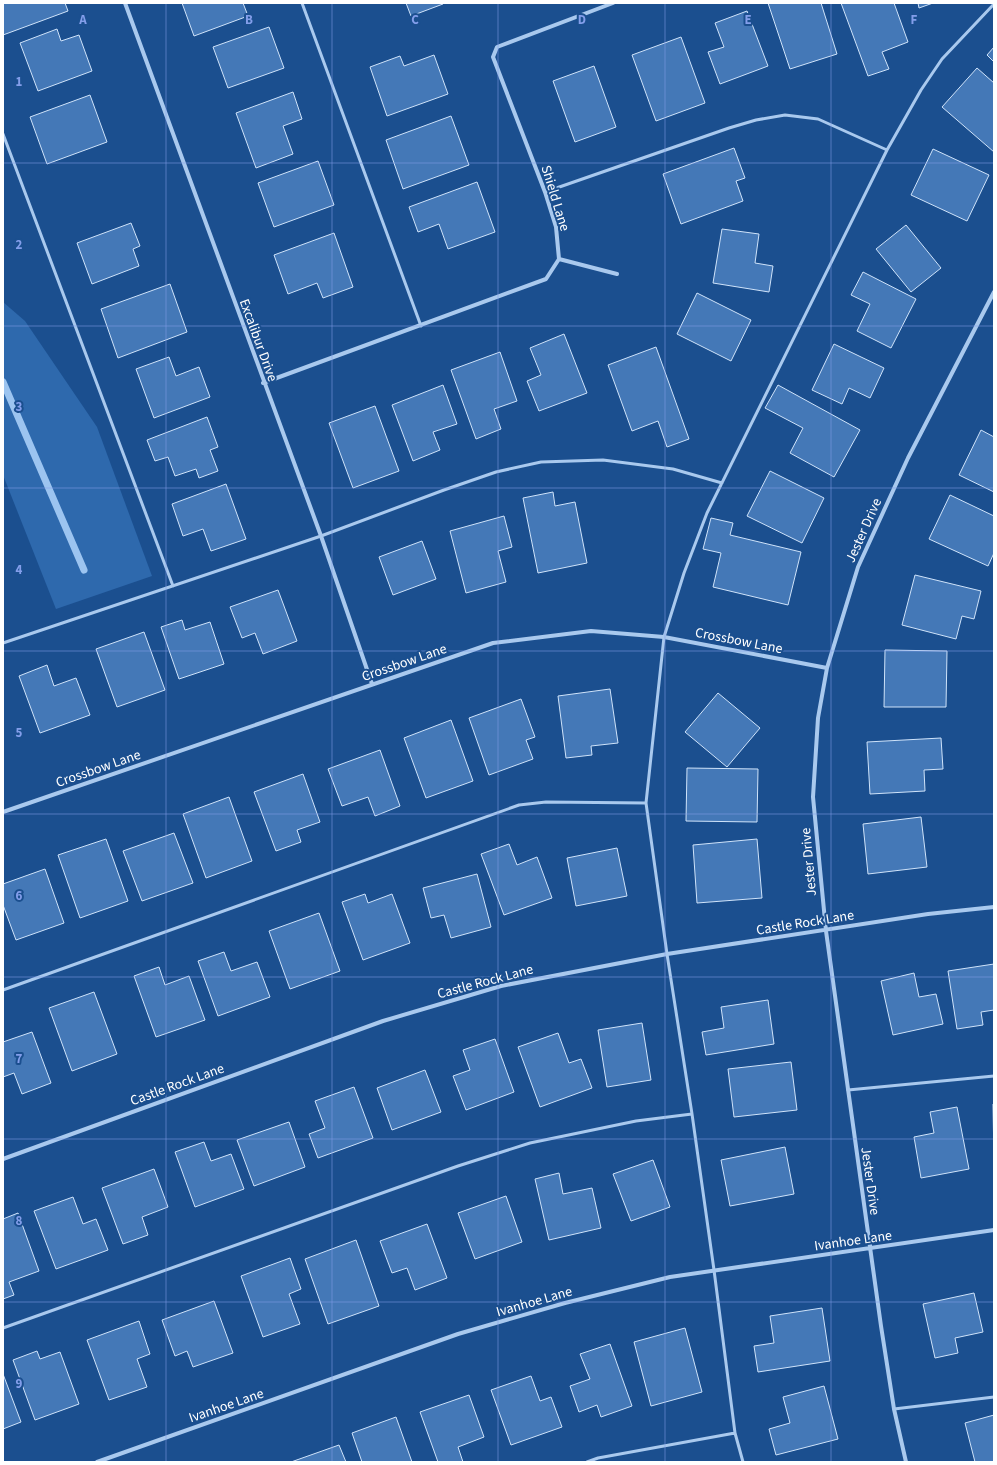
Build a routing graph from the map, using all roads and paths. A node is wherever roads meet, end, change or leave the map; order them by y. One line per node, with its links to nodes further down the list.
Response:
1 (125, 3): 12 (street, Excalibur Drive)
2 (302, 3): 11 (lane)
3 (613, 3): 7 (street, Shield Lane)
4 (994, 4): 6 (lane)
5 (3, 134): 15 (lane)
6 (887, 150): 7 (lane); 13 (lane)
7 (545, 192): 8 (street, Shield Lane)
8 (559, 259): 9 (street); 11 (street)
9 (618, 274)
10 (994, 292): 18 (street, Jester Drive)
11 (421, 326): 12 (street)
12 (263, 383): 14 (street, Excalibur Drive)
13 (722, 483): 14 (lane); 16 (lane)
14 (320, 536): 15 (lane); 19 (street, Excalibur Drive)
15 (173, 586): 17 (lane)
16 (664, 637): 18 (street, Crossbow Lane); 19 (street, Crossbow Lane); 20 (lane)
17 (3, 643)
18 (827, 668): 23 (street, Jester Drive)
19 (372, 684): 21 (street, Crossbow Lane)
20 (646, 803): 24 (lane); 25 (lane)
21 (3, 812)
22 (994, 906): 23 (street, Castle Rock Lane)
23 (826, 931): 24 (street, Castle Rock Lane); 27 (street, Jester Drive)
24 (667, 954): 28 (lane); 29 (street, Castle Rock Lane)
25 (3, 990)
26 (994, 1076): 27 (lane)
27 (848, 1090): 31 (street, Jester Drive)
28 (692, 1114): 32 (lane); 33 (lane)
29 (3, 1159)
30 (994, 1230): 31 (street, Ivanhoe Lane)
31 (869, 1248): 32 (street, Ivanhoe Lane); 35 (street, Jester Drive)
32 (714, 1270): 36 (lane); 37 (street, Ivanhoe Lane)
33 (3, 1328)
34 (994, 1397): 35 (lane)
35 (894, 1409): 40 (street, Jester Drive)
36 (734, 1432): 38 (lane); 39 (lane)
37 (97, 1462)
38 (587, 1462)
39 (742, 1462)
40 (906, 1462)

